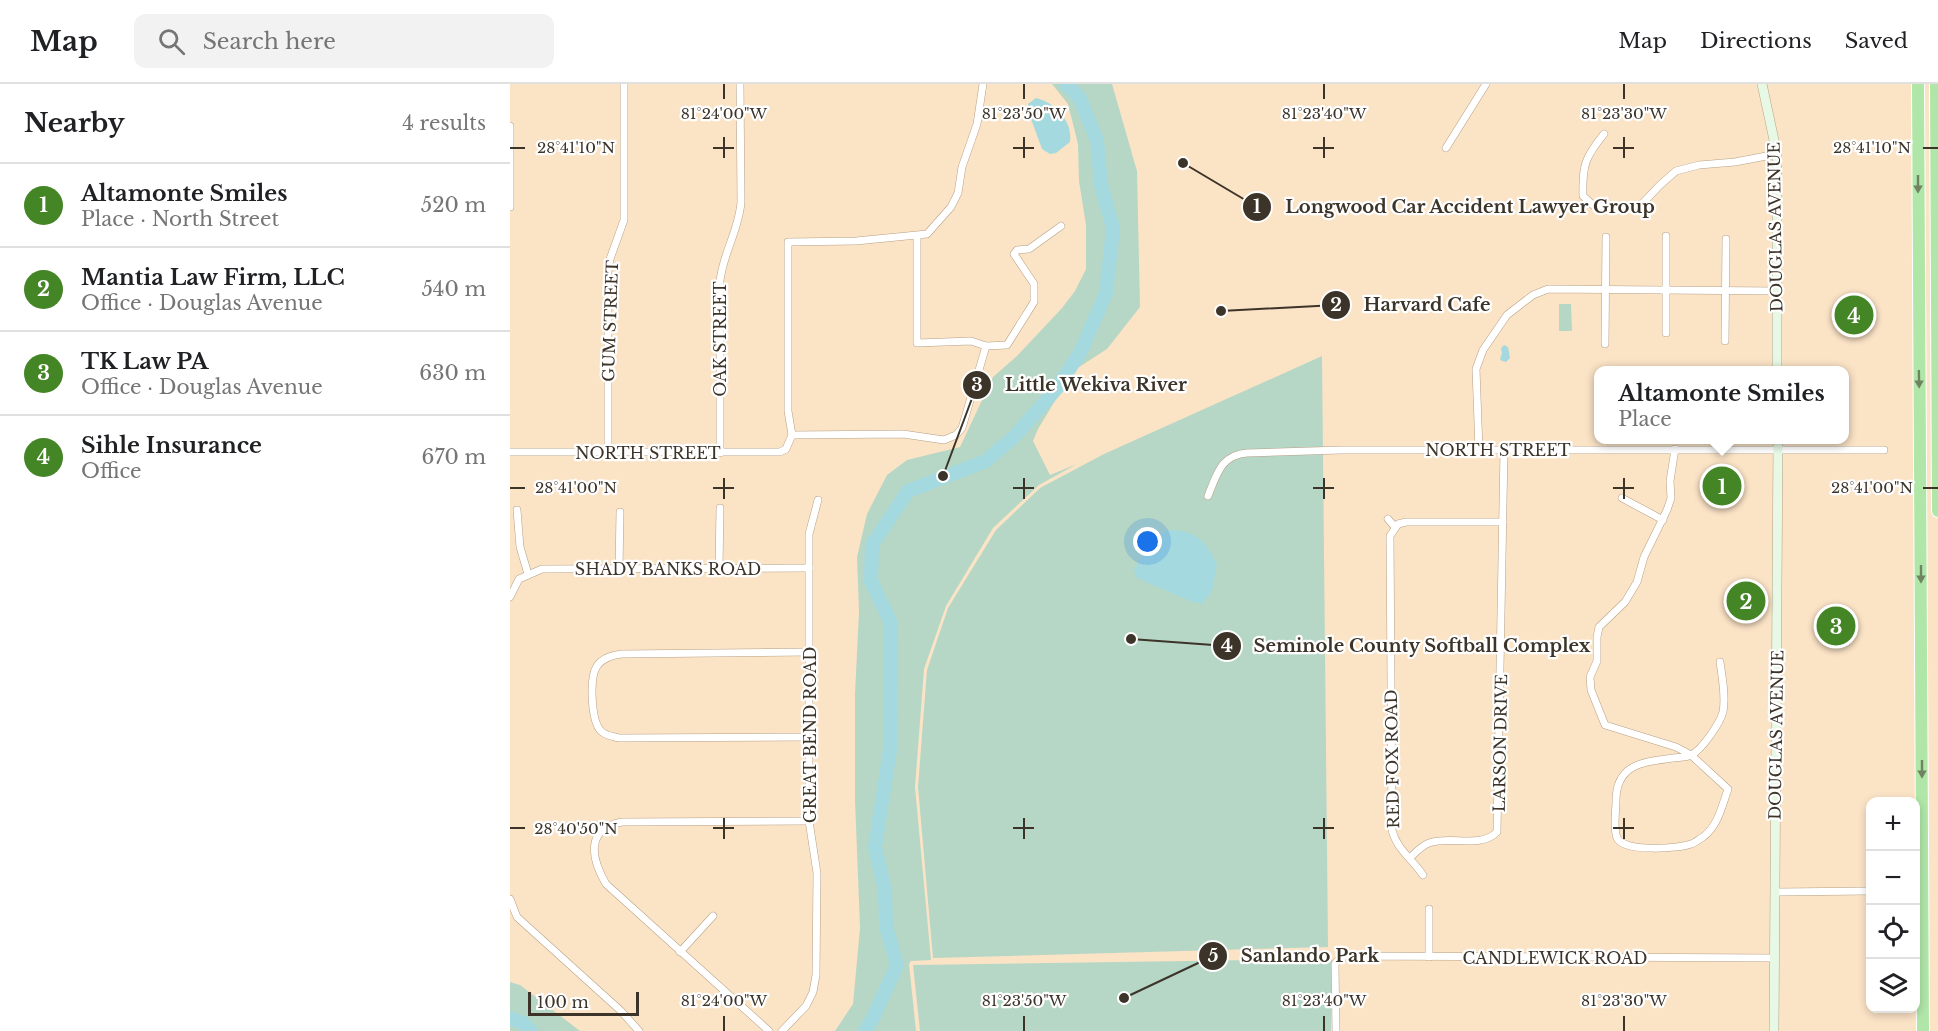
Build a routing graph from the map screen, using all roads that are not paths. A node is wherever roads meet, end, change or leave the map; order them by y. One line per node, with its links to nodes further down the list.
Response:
1 (624, 84): 33 (street, GUM STREET)
2 (740, 84): 35 (street, OAK STREET)
3 (983, 84): 14 (street)
4 (1486, 84): 10 (street)
5 (1762, 84): 11 (main road, DOUGLAS AVENUE)
6 (1917, 84): 72 (highway, one-way to 72)
7 (1936, 84): 41 (highway)
8 (510, 126): 12 (street)
9 (1604, 134): 11 (street)
10 (1446, 148)
11 (1777, 154): 21 (main road, DOUGLAS AVENUE)
12 (510, 207)
13 (1061, 226): 25 (street)
14 (917, 236): 25 (street); 27 (street)
15 (1666, 236): 19 (street)
16 (1606, 237): 18 (street)
17 (1726, 238): 20 (street)
18 (1605, 289): 19 (street); 24 (street); 30 (street)
19 (1665, 289): 20 (street); 22 (street)
20 (1726, 291): 21 (street); 23 (street)
21 (1777, 291): 26 (main road, DOUGLAS AVENUE)
22 (1665, 333)
23 (1725, 341)
24 (1605, 344)
25 (986, 346): 27 (street)
26 (1777, 366)
27 (792, 435): 35 (street, NORTH STREET)
28 (1778, 444): 29 (street, NORTH STREET); 32 (street, NORTH STREET); 60 (main road, DOUGLAS AVENUE)
29 (1675, 449): 31 (street, NORTH STREET); 44 (street)
30 (1479, 450): 31 (street, NORTH STREET); 36 (street, NORTH STREET)
31 (1504, 450): 45 (street, LARSON DRIVE)
32 (1884, 450)
33 (608, 452): 34 (street, NORTH STREET); 35 (street, NORTH STREET)
34 (510, 453)
35 (720, 453)
36 (1208, 496)
37 (1622, 498): 44 (street)
38 (818, 500): 47 (street, GREAT BEND ROAD)
39 (720, 508): 49 (street)
40 (517, 510): 50 (street)
41 (1938, 511)
42 (620, 512): 48 (street)
43 (1388, 519): 46 (street)
44 (1663, 519): 55 (street)
45 (1503, 522): 46 (street); 57 (street, LARSON DRIVE)
46 (1395, 527): 57 (street, RED FOX ROAD)
47 (809, 568): 49 (street, SHADY BANKS ROAD); 52 (street, GREAT BEND ROAD)
48 (619, 569): 49 (street, SHADY BANKS ROAD); 50 (street, SHADY BANKS ROAD)
49 (719, 569)
50 (528, 574): 51 (street)
51 (510, 597)
52 (809, 652): 54 (street, GREAT BEND ROAD); 54 (street)
53 (1720, 662): 55 (street)
54 (810, 736): 56 (street, GREAT BEND ROAD)
55 (1691, 756): 55 (street)
56 (809, 821): 64 (street); 69 (street, GREAT BEND ROAD)
57 (1410, 858): 58 (street, RED FOX ROAD)
58 (1422, 875)
59 (1866, 891): 60 (street)
60 (1775, 892): 66 (main road, DOUGLAS AVENUE)
61 (510, 899): 67 (street)
62 (1429, 909): 65 (street)
63 (713, 916): 64 (street)
64 (680, 952): 68 (street)
65 (1429, 957): 66 (street, CANDLEWICK ROAD); 70 (street, CANDLEWICK ROAD)
66 (1774, 958): 71 (main road, DOUGLAS AVENUE)
67 (639, 1031)
68 (769, 1031)
69 (782, 1031)
70 (1336, 1031)
71 (1774, 1031)
72 (1923, 1031)

